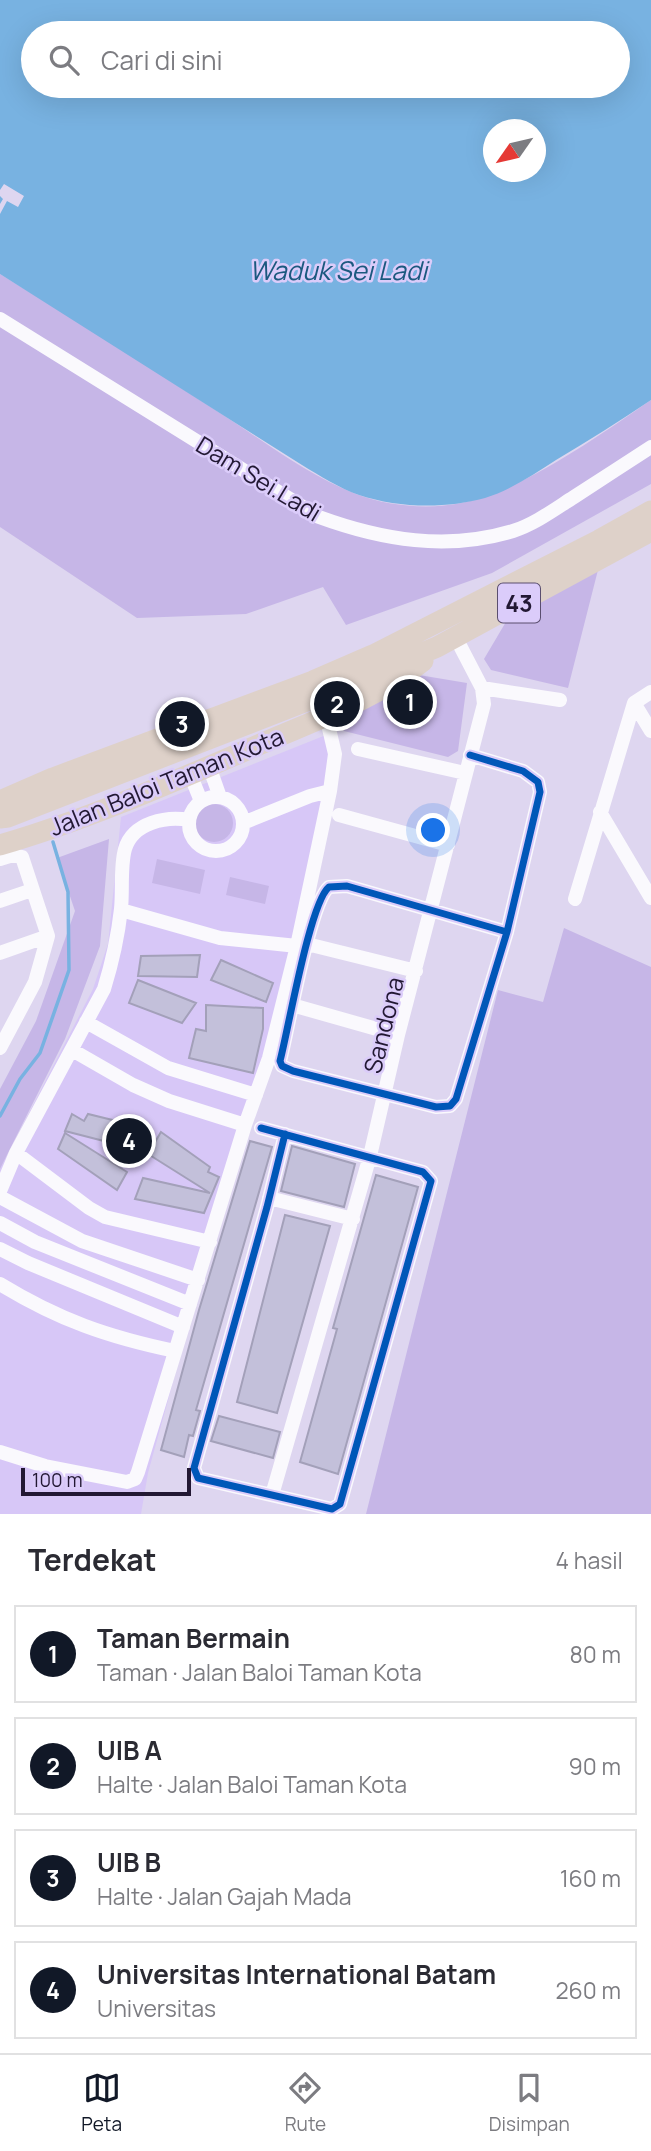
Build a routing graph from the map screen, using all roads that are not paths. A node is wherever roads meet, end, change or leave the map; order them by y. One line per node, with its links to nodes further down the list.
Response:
1 (0, 318): 2 (street, Dam Sei.Ladi)
2 (651, 447)
3 (651, 511): 16 (highway, 43)
4 (651, 531): 5 (highway, 43)
5 (446, 643): 6 (street); 10 (highway, Jalan Baloi Taman Kota); 23 (highway, 43)
6 (482, 688): 8 (street); 13 (street, Sandona)
7 (651, 692): 9 (street)
8 (560, 701)
9 (634, 703): 11 (street); 21 (street)
10 (326, 716): 14 (highway, Jalan Baloi Taman Kota); 17 (street)
11 (651, 731)
12 (359, 749): 15 (street)
13 (470, 755): 15 (street, Sandona); 36 (street)
14 (200, 770): 18 (street); 20 (street); 26 (highway, Jalan Baloi Taman Kota)
15 (465, 772): 28 (street, Sandona)
16 (53, 778): 19 (highway, 43); 26 (highway)
17 (330, 791): 25 (street); 38 (street)
18 (220, 797): 20 (street); 25 (street)
19 (0, 801)
20 (201, 801): 24 (street)
21 (600, 812): 31 (street); 32 (street)
22 (339, 815): 28 (street)
23 (0, 818)
24 (189, 820): 25 (street); 35 (street)
25 (243, 823)
26 (65, 824): 27 (highway, Jalan Baloi Taman Kota)
27 (0, 845)
28 (448, 845): 34 (street, Sandona)
29 (0, 859): 30 (street)
30 (32, 890): 33 (street); 37 (street)
31 (651, 898)
32 (575, 899)
33 (0, 901)
34 (432, 909): 36 (street); 38 (street); 40 (street, Sandona)
35 (121, 910): 38 (street); 42 (street)
36 (507, 932): 46 (street)
37 (47, 940): 39 (street); 44 (street)
38 (302, 945): 40 (street); 41 (street); 47 (street)
39 (1, 953)
40 (416, 971): 43 (street, Sandona)
41 (292, 1005): 43 (street); 46 (street)
42 (86, 1022): 45 (street); 47 (street)
43 (398, 1035): 46 (street, Sandona)
44 (0, 1048)
45 (72, 1050): 48 (street); 51 (street)
46 (386, 1094): 52 (street, Sandona)
47 (256, 1095): 48 (street)
48 (245, 1125): 58 (street)
49 (261, 1128): 50 (street)
50 (285, 1134): 52 (street); 55 (street)
51 (16, 1153): 53 (street); 58 (street)
52 (370, 1156): 56 (street, Sandona); 66 (street)
53 (0, 1191)
54 (0, 1197): 60 (street)
55 (269, 1198): 56 (street); 66 (street)
56 (353, 1219): 66 (street, Sandona)
57 (0, 1223): 62 (street)
58 (209, 1242): 60 (street)
59 (0, 1249): 63 (street)
60 (198, 1280): 62 (street)
61 (0, 1284): 64 (street)
62 (190, 1304): 63 (street)
63 (183, 1327): 64 (street)
64 (175, 1351): 65 (street)
65 (0, 1452)
66 (272, 1495)

